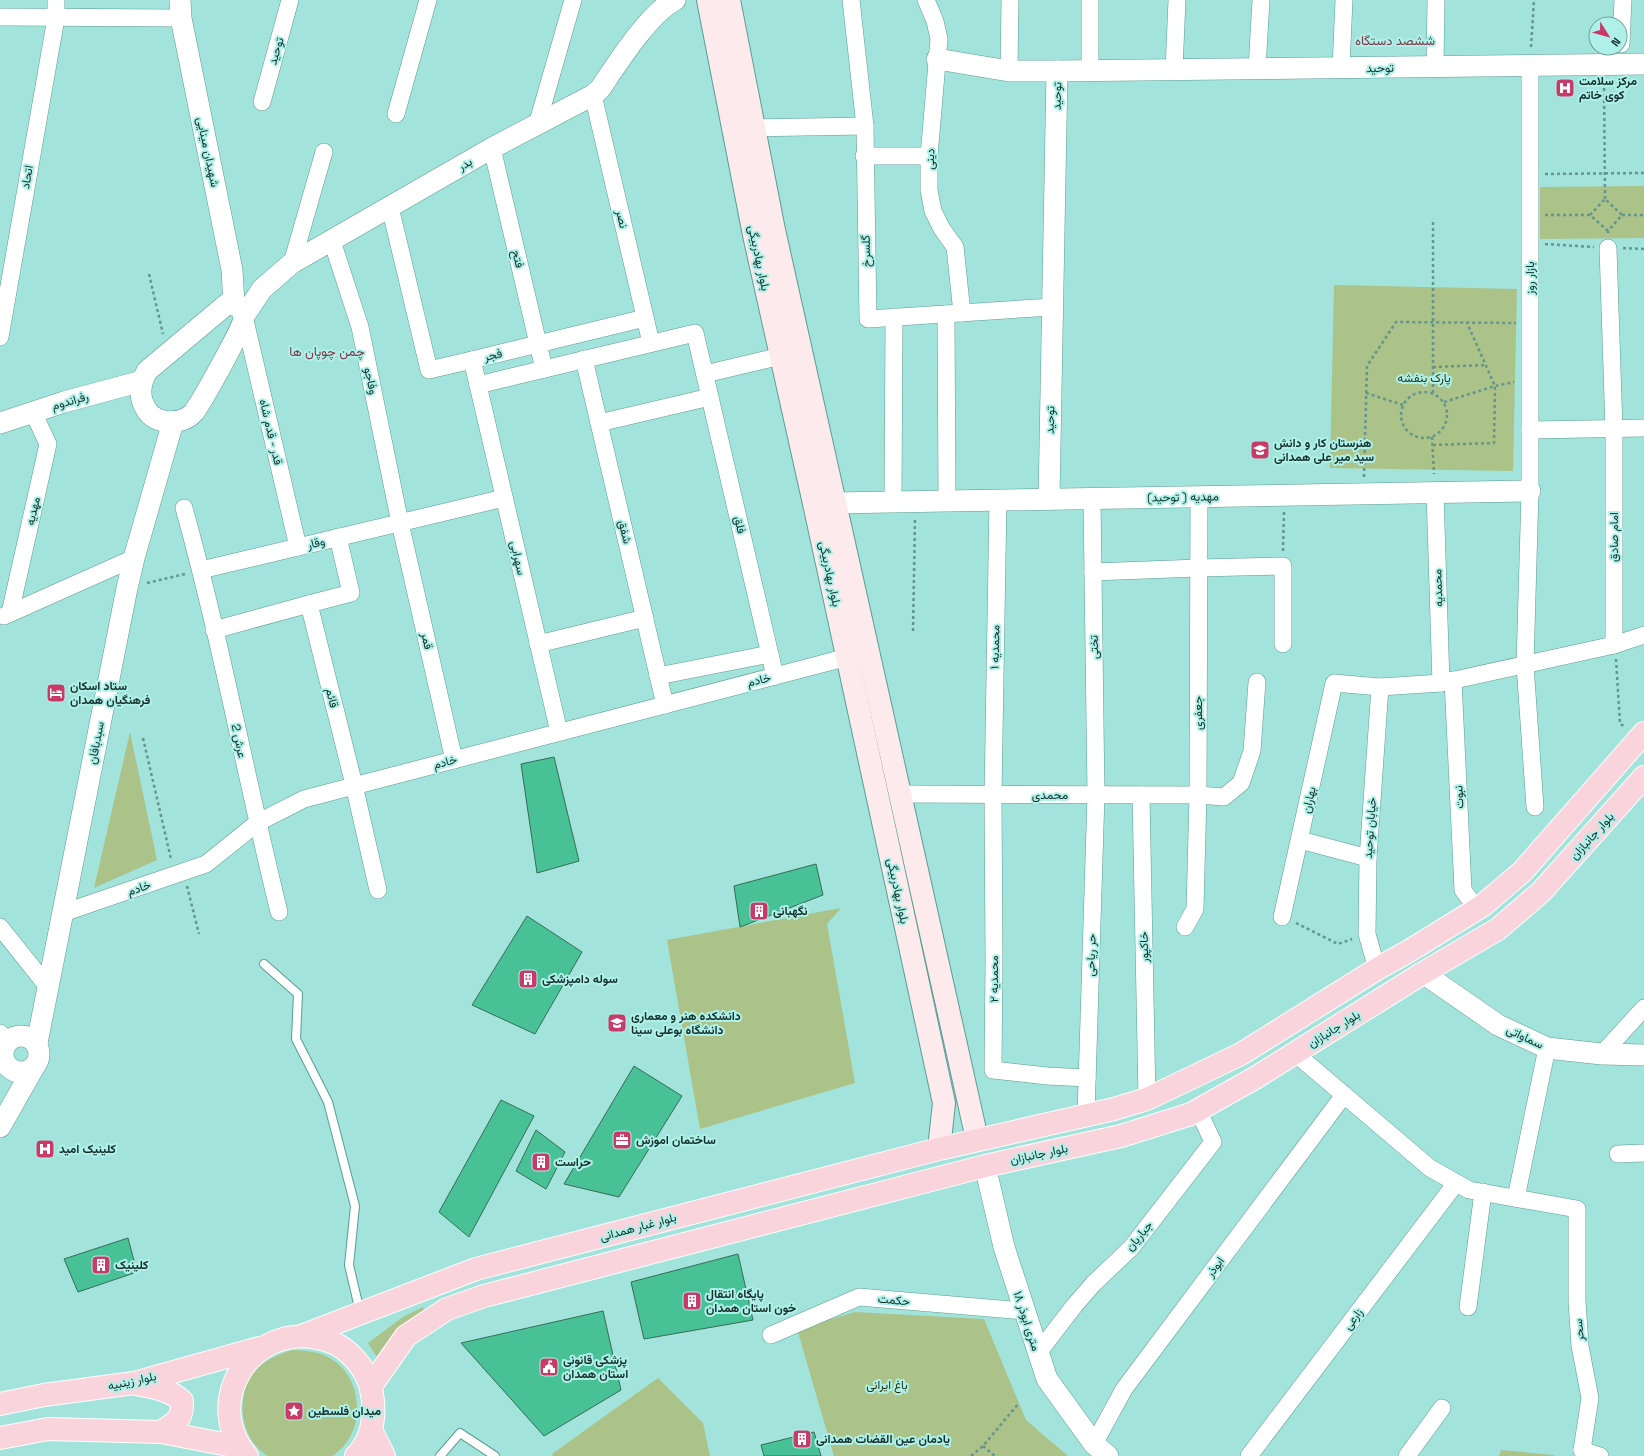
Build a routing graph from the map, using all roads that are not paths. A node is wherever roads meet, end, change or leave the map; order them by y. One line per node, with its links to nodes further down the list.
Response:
1 (56, 0): 20 (street, اتحاد)
2 (290, 0): 32 (street, توحید)
3 (428, 0): 33 (street)
4 (573, 0): 34 (street)
5 (708, 0): 53 (main road, بلوار بهادربیگی)
6 (729, 0): 36 (main road, بلوار بهادربیگی)
7 (851, 0): 35 (street, گلسرخ)
8 (926, 0): 21 (street, دینی)
9 (1010, 0): 29 (street)
10 (1090, 0): 27 (street)
11 (1177, 0): 28 (street)
12 (1261, 0): 26 (street)
13 (1344, 0): 25 (street)
14 (1436, 0): 24 (street)
15 (1623, 0): 18 (street)
16 (669, 1): 31 (street, بدر)
17 (180, 9): 20 (street); 46 (street, شهیدان مینایی)
18 (1622, 16)
19 (0, 17): 20 (street)
20 (56, 18): 50 (street, اتحاد)
21 (937, 59): 29 (street); 40 (street, دینی)
22 (1644, 64): 23 (street, توحید)
23 (1530, 65): 24 (street, توحید); 67 (street, بازار روز)
24 (1435, 67): 25 (street, توحید)
25 (1341, 68): 26 (street, توحید)
26 (1257, 69): 28 (street, توحید)
27 (1090, 70): 28 (street, توحید); 30 (street, توحید)
28 (1174, 70)
29 (1009, 71): 30 (street)
30 (1057, 71): 45 (street, توحید)
31 (593, 95): 34 (street, بدر); 49 (street, نصر)
32 (262, 102)
33 (396, 114)
34 (537, 125): 37 (street, بدر)
35 (865, 126): 36 (street); 39 (street, گلسرخ)
36 (754, 128): 77 (main road, بلوار بهادربیگی)
37 (492, 148): 41 (street, بدر); 51 (street, فتح)
38 (324, 152): 44 (street)
39 (864, 156): 40 (street); 48 (street, گلسرخ)
40 (929, 156): 47 (street, دینی)
41 (390, 207): 42 (street, بدر); 55 (street)
42 (332, 241): 44 (street, بدر); 79 (street, وفاجو)
43 (1608, 248): 66 (street, امام صادق)
44 (292, 263): 46 (street, بدر)
45 (1052, 307): 47 (street, گلسرخ); 72 (street, توحید)
46 (239, 310): 58 (street); 62 (street); 81 (street, قدر - قدم شاه)
47 (954, 313): 48 (street, گلسرخ); 75 (street, دینی)
48 (894, 317): 76 (street)
49 (645, 318): 51 (street, فجر); 52 (street, نصر)
50 (0, 337)
51 (538, 344): 55 (street, فجر); 56 (street, فتح)
52 (651, 344): 54 (street); 57 (street, فلق)
53 (781, 356): 57 (street); 77 (main road, بلوار بهادربیگی)
54 (584, 359): 56 (street); 64 (street, شفق)
55 (472, 360): 59 (street, فجر)
56 (544, 369): 59 (street)
57 (704, 374): 60 (street, فلق)
58 (142, 381): 61 (street, رفراندوم); 62 (street)
59 (478, 385): 71 (street, سهرابی)
60 (710, 397): 64 (street); 94 (street, فلق)
61 (33, 412): 63 (street, رفراندوم); 87 (street, مهدیه)
62 (173, 422): 82 (street, سبدبافان)
63 (0, 423)
64 (599, 423): 88 (street, شفق)
65 (1644, 428): 66 (street)
66 (1614, 429): 67 (street); 93 (street, امام صادق)
67 (1530, 430): 68 (street, بازار روز)
68 (1530, 491): 69 (street, مهدیه ( توحید)); 96 (street, بازار روز)
69 (1435, 493): 70 (street, مهدیه ( توحید)); 100 (street, محمدیه)
70 (1199, 497): 73 (street, مهدیه ( توحید)); 83 (street, جعفری)
71 (504, 498): 79 (street, وقار); 91 (street, سهرابی)
72 (1049, 499): 73 (street, مهدیه ( توحید)); 74 (street, مهدیه ( توحید))
73 (1092, 499): 85 (street, تختی)
74 (998, 500): 75 (street, مهدیه ( توحید)); 109 (street, محمدیه ۱)
75 (947, 501): 76 (street, مهدیه ( توحید))
76 (893, 502): 77 (street, مهدیه ( توحید))
77 (825, 505): 95 (main road, بلوار بهادربیگی); 108 (main road, بلوار بهادربیگی)
78 (184, 508): 84 (street, عرش 2)
79 (400, 523): 80 (street, وقار); 105 (street, قمر)
80 (338, 538): 81 (street, وقار); 86 (street)
81 (298, 547): 84 (street, وقار)
82 (134, 558): 87 (street); 120 (street, سبدبافان)
83 (1198, 568): 85 (street); 92 (street); 112 (street, جعفری)
84 (201, 570): 89 (street, عرش 2)
85 (1093, 572): 110 (street, تختی)
86 (309, 604): 89 (street); 107 (street, قائم)
87 (5, 616)
88 (645, 618): 91 (street); 97 (street, شفق)
89 (214, 630): 114 (street, عرش 2)
90 (1644, 635): 93 (street)
91 (538, 644): 103 (street, سهرابی)
92 (1283, 644)
93 (1614, 645): 96 (street)
94 (770, 654): 97 (street); 98 (street, فلق)
95 (848, 657): 98 (street, خادم); 143 (main road, بلوار بهادربیگی)
96 (1526, 665): 100 (street); 113 (street, بازار روز)
97 (658, 676): 102 (street, شفق)
98 (775, 676): 102 (street, خادم)
99 (1257, 682): 112 (street, محمدی)
100 (1447, 682): 101 (street); 118 (street, نبوت)
101 (1380, 686): 115 (street, بهاران); 116 (street, خیابان توحید)
102 (665, 705): 103 (street, خادم)
103 (559, 732): 105 (street, خادم)
104 (1643, 735): 118 (main road)
105 (454, 760): 107 (street, خادم)
106 (1644, 777): 126 (main road, بلوار جانبازان)
107 (354, 785): 114 (street, خادم); 117 (street, قائم)
108 (901, 794): 109 (street, محمدی); 142 (main road, بلوار بهادربیگی)
109 (993, 795): 110 (street, محمدی); 136 (street, محمدیه ۲)
110 (1096, 795): 111 (street, محمدی); 136 (street, حر ریاحی)
111 (1141, 795): 112 (street, محمدی); 138 (street, خاکپور)
112 (1198, 795): 123 (street, جعفری)
113 (1535, 807)
114 (257, 823): 119 (street, عرش 2); 120 (street, خادم)
115 (1300, 840): 116 (street); 121 (street, بهاران)
116 (1368, 858): 125 (street, خیابان توحید)
117 (378, 890)
118 (1476, 909): 125 (main road)
119 (279, 912)
120 (63, 913): 127 (street, سبدبافان)
121 (1282, 917)
122 (0, 927): 127 (street)
123 (1185, 927)
124 (264, 964): 152 (lane)
125 (1377, 969): 138 (main road)
126 (1423, 973): 130 (street, سماواتی); 132 (main road, بلوار جانبازان)
127 (48, 987): 129 (street, سبدبافان)
128 (1644, 1008): 133 (street)
129 (37, 1043): 131 (street); 135 (street)
130 (1547, 1048): 133 (street, سماواتی); 149 (street)
131 (3, 1053): 135 (street)
132 (1296, 1054): 137 (street); 139 (main road, بلوار جانبازان)
133 (1602, 1054): 134 (street, سماواتی)
134 (1644, 1055)
135 (34, 1067): 141 (street)
136 (1087, 1078): 140 (street, حر ریاحی)
137 (1344, 1095): 147 (street); 164 (street, ابوذر)
138 (1147, 1099): 140 (main road)
139 (1198, 1110): 146 (main road, بلوار جانبازان); 156 (street, جباریان)
140 (1086, 1115): 142 (main road)
141 (0, 1127)
142 (977, 1139): 143 (main road, بلوار غبار همدانی)
143 (939, 1149): 152 (main road, بلوار غبار همدانی)
144 (1644, 1153): 145 (street)
145 (1618, 1154)
146 (984, 1166): 151 (street, ۱۸ متری ابوذر); 158 (main road, بلوار جانبازان)
147 (1456, 1183): 148 (street); 171 (street, زارعی)
148 (1483, 1192): 149 (street); 150 (street)
149 (1516, 1198): 166 (street, سحر)
150 (1468, 1306)
151 (1024, 1311): 154 (street, حکمت); 156 (street, ۱۸ متری ابوذر)
152 (360, 1313): 153 (main road, بلوار غبار همدانی)
153 (304, 1335): 155 (main road); 158 (main road)
154 (771, 1335)
155 (262, 1347): 157 (main road, بلوار زینبیه); 165 (main road)
156 (1038, 1353): 164 (street, ۱۸ متری ابوذر)
157 (134, 1383): 159 (main road, بلوار زینبیه); 162 (main road)
158 (371, 1386): 161 (main road)
159 (0, 1404)
160 (1442, 1408): 172 (street)
161 (371, 1430): 167 (main road); 168 (main road)
162 (161, 1432): 163 (main road); 165 (main road)
163 (0, 1438)
164 (1101, 1450)
165 (243, 1451)
166 (1579, 1453): 173 (street)
167 (356, 1456)
168 (384, 1456)
169 (440, 1456): 170 (lane)
170 (495, 1456)
171 (1250, 1456)
172 (1408, 1456)
173 (1600, 1456)

